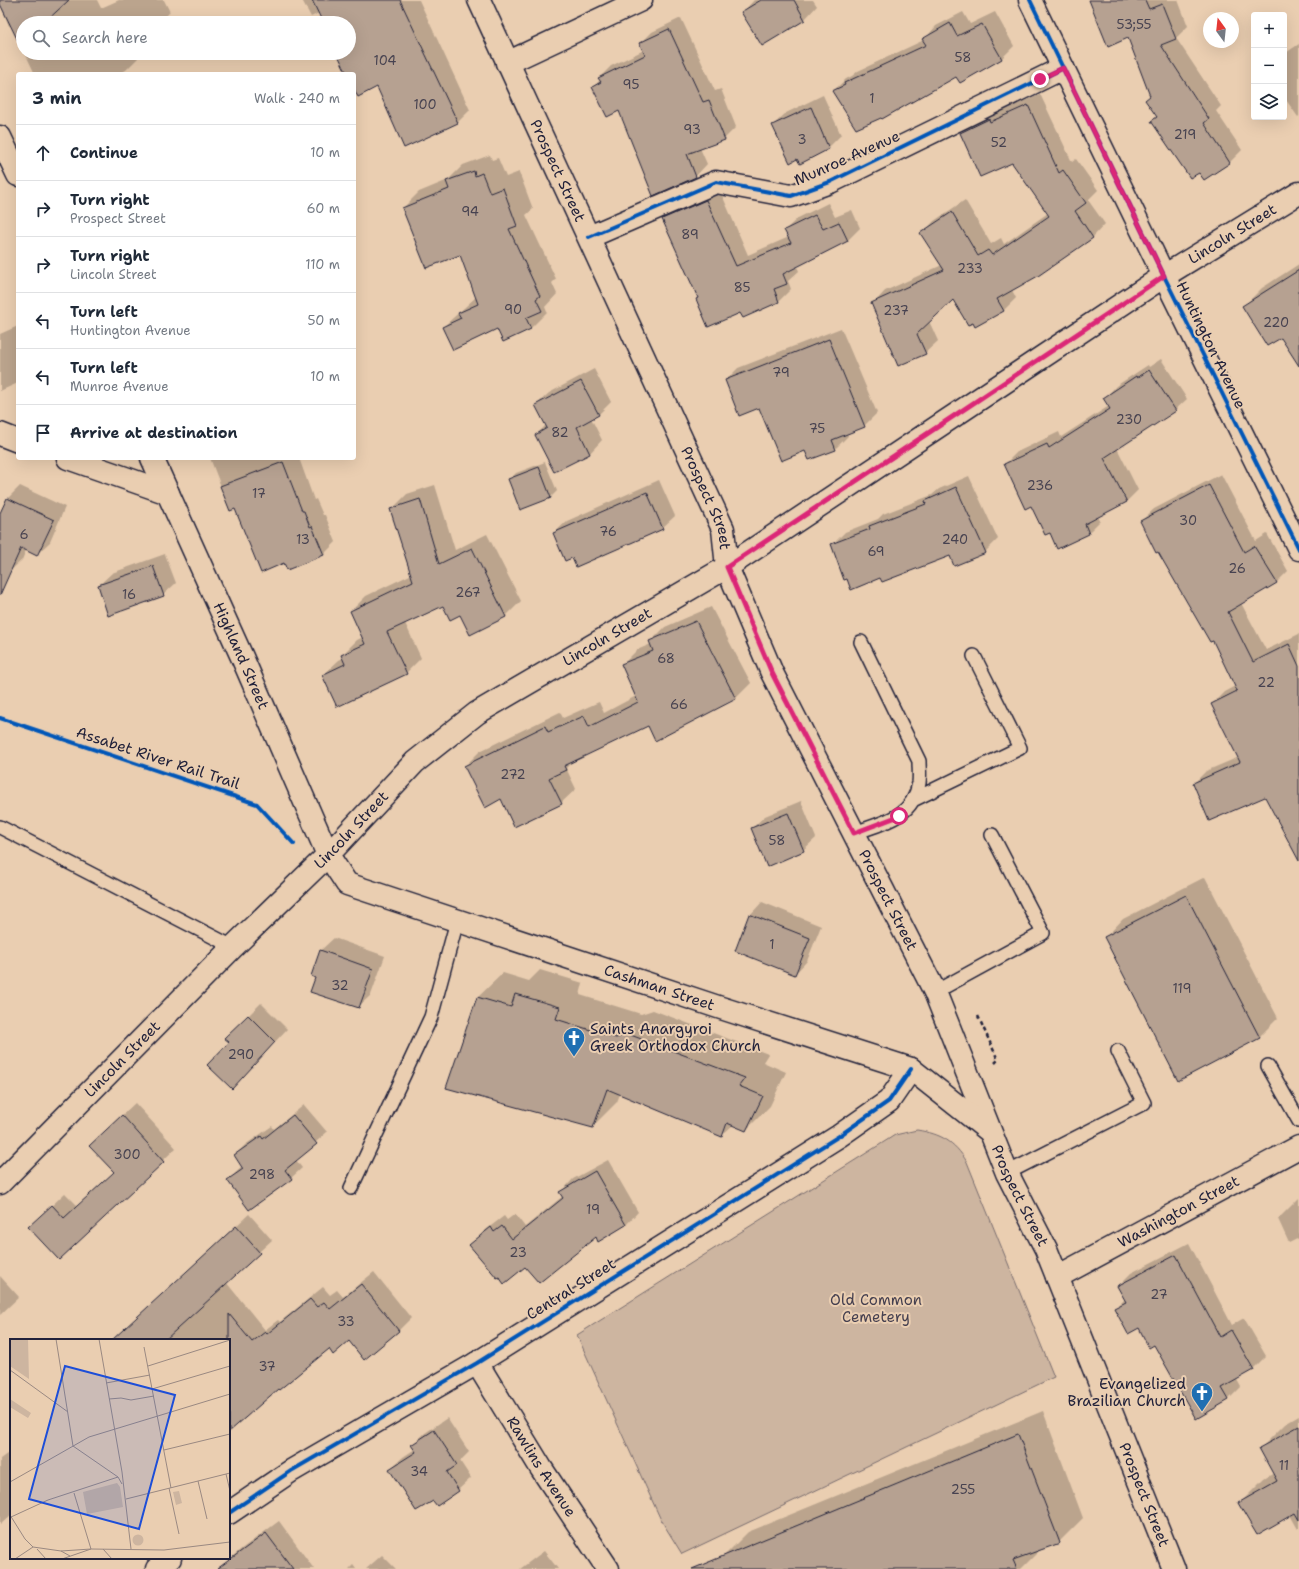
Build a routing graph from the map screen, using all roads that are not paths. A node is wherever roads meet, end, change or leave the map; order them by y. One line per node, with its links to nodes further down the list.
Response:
1 (479, 0): 4 (main road, Prospect Street)
2 (641, 0): 4 (main road)
3 (1030, 0): 5 (main road, Huntington Avenue)
4 (507, 63): 9 (main road, Prospect Street)
5 (1063, 68): 9 (main road, Munroe Avenue); 10 (main road, Huntington Avenue)
6 (0, 137): 7 (main road)
7 (16, 171)
8 (1299, 193): 10 (main road, Lincoln Street)
9 (589, 237): 17 (main road, Prospect Street)
10 (1164, 276): 16 (main road, Huntington Avenue); 17 (main road, Lincoln Street)
11 (0, 434): 12 (main road)
12 (16, 440)
13 (74, 460): 15 (main road)
14 (153, 460): 15 (main road, Highland Street)
15 (168, 494): 24 (main road, Highland Street)
16 (1299, 549)
17 (727, 567): 22 (main road, Prospect Street); 24 (main road, Lincoln Street)
18 (861, 642): 20 (lane)
19 (974, 656): 20 (lane)
20 (914, 800): 22 (lane)
21 (0, 827): 26 (lane)
22 (854, 833): 27 (main road, Prospect Street)
23 (992, 835): 27 (lane)
24 (328, 855): 25 (main road, Cashman Street); 26 (main road, Lincoln Street)
25 (457, 921): 30 (main road, Cashman Street); 36 (lane)
26 (233, 947): 35 (main road, Lincoln Street)
27 (935, 992): 32 (main road, Prospect Street)
28 (1118, 1051): 34 (lane)
29 (1268, 1066): 31 (lane)
30 (911, 1069): 32 (main road, Cashman Street); 38 (main road, Central Street)
31 (1299, 1121)
32 (989, 1130): 34 (main road, Prospect Street)
33 (1299, 1147): 37 (main road, Washington Street)
34 (1007, 1174): 37 (main road, Prospect Street)
35 (0, 1183)
36 (351, 1188)
37 (1057, 1277): 43 (main road, Prospect Street)
38 (477, 1363): 39 (main road, Central Street); 42 (main road, Rawlins Avenue)
39 (230, 1512)
40 (169, 1559): 41 (main road)
41 (156, 1569)
42 (608, 1569)
43 (1174, 1569)

